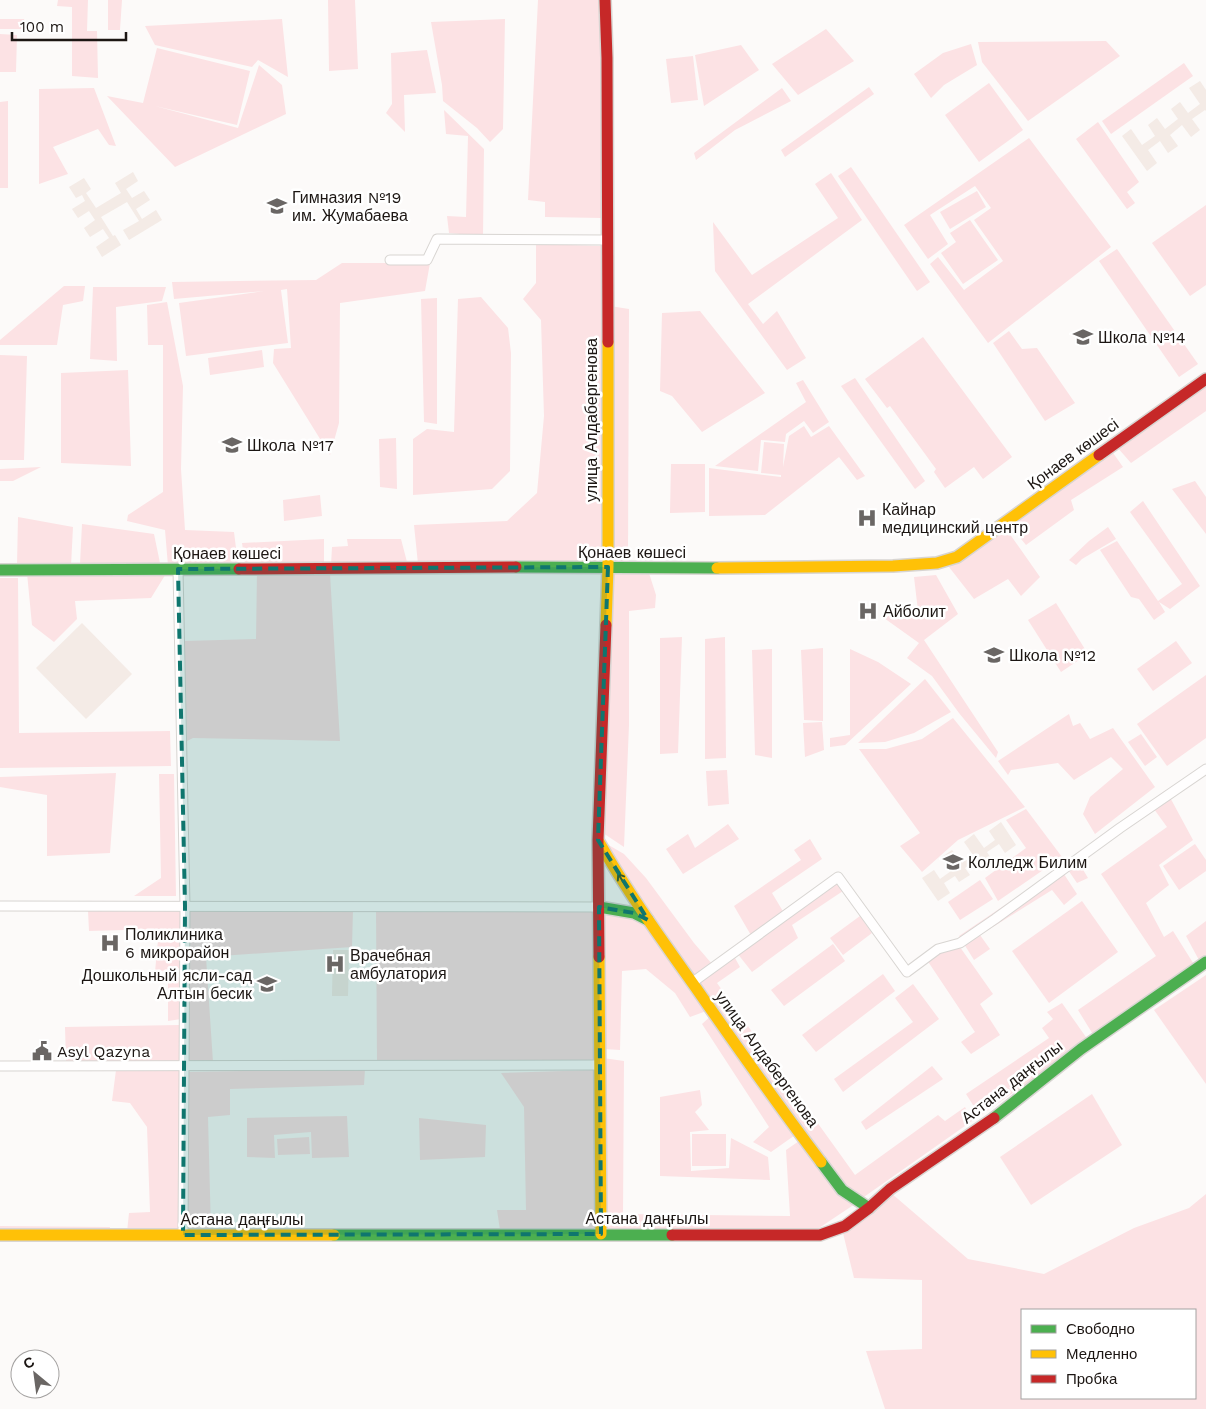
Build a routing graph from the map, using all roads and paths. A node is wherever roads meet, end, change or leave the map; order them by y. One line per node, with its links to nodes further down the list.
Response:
1 (605, 0): 2 (street, улица Алдабергенова)
2 (607, 240): 3 (street); 5 (street, улица Алдабергенова)
3 (390, 260)
4 (1206, 379): 5 (street, Қонаев көшесі)
5 (608, 568): 6 (street, Қонаев көшесі); 9 (street, улица Алдабергенова)
6 (178, 569): 7 (street, Қонаев көшесі); 11 (street)
7 (0, 570)
8 (1206, 769): 15 (street)
9 (598, 840): 12 (street, улица Алдабергенова); 13 (street, улица Алдабергенова, one-way to 9)
10 (0, 906): 11 (street)
11 (185, 906): 12 (street); 18 (street)
12 (599, 907): 13 (street); 16 (street, улица Алдабергенова)
13 (648, 920): 15 (street, улица Алдабергенова)
14 (1206, 962): 19 (street, Астана даңғылы)
15 (693, 982): 19 (street, улица Алдабергенова)
16 (600, 1065): 18 (street); 20 (street, улица Алдабергенова)
17 (0, 1066): 18 (street)
18 (184, 1067): 22 (street)
19 (869, 1208): 20 (street, Астана даңғылы)
20 (601, 1234): 22 (street, Астана даңғылы)
21 (0, 1235): 22 (street, Астана даңғылы)
22 (183, 1235)

